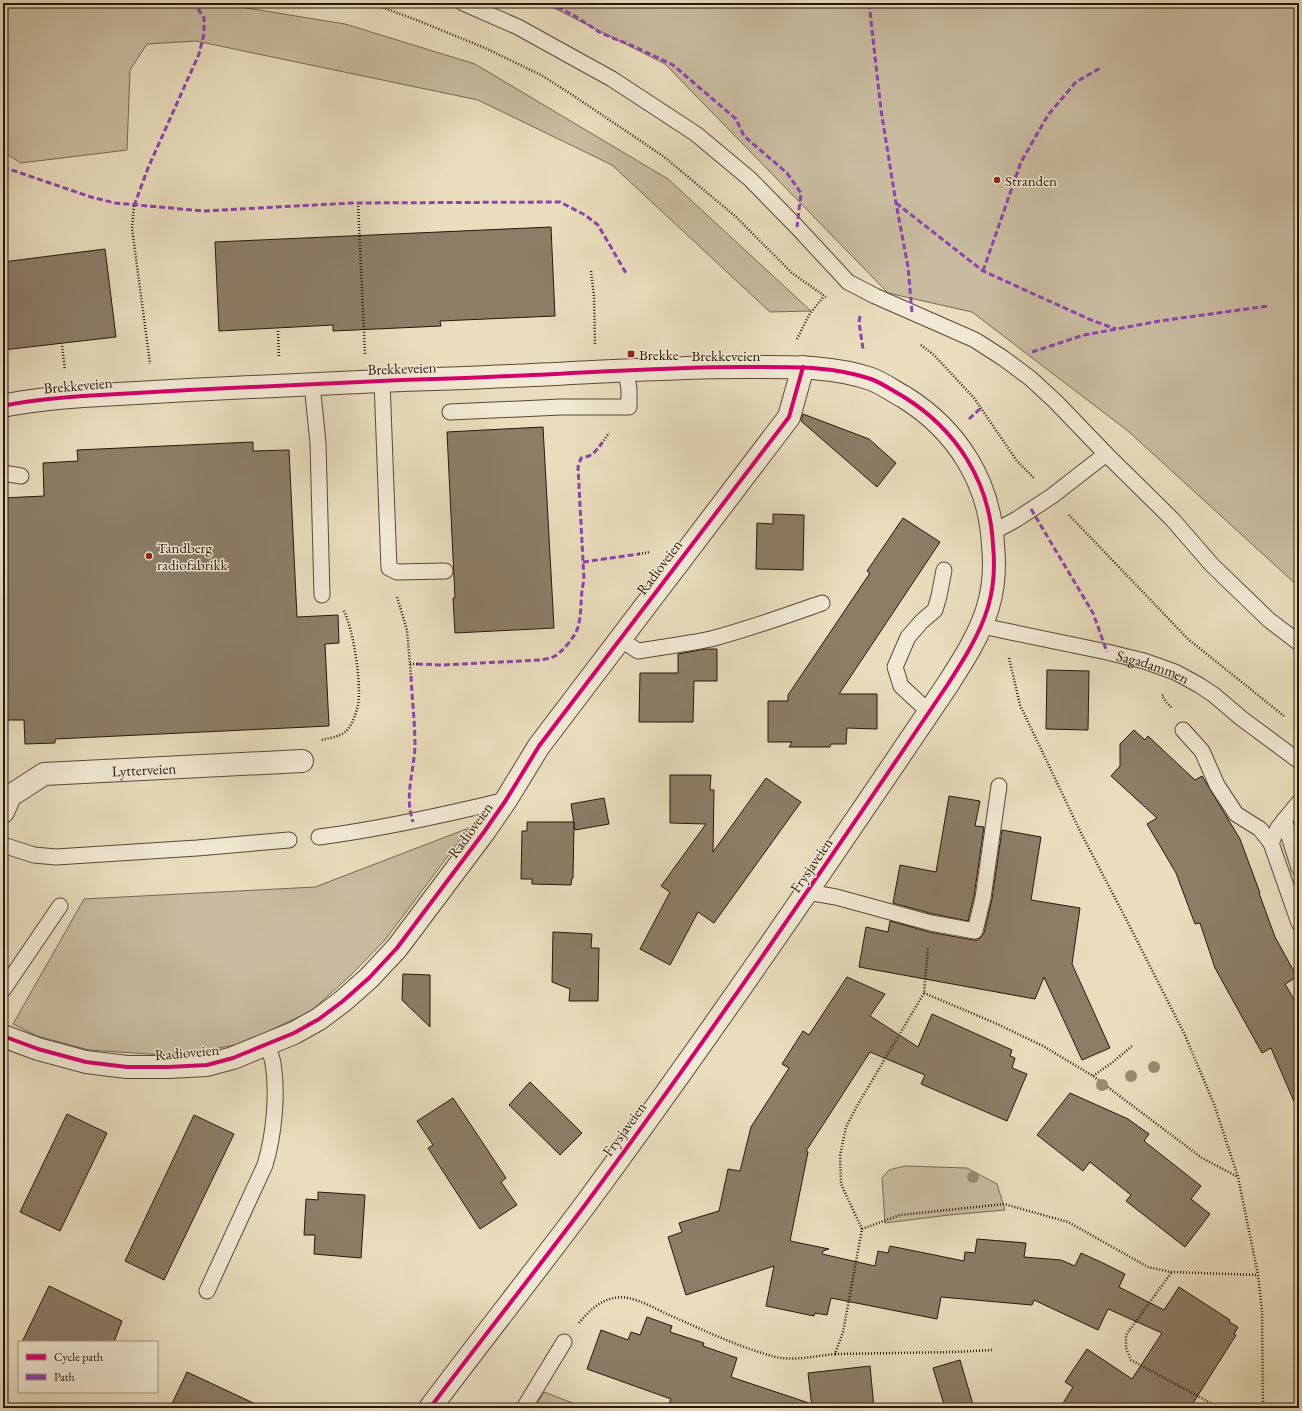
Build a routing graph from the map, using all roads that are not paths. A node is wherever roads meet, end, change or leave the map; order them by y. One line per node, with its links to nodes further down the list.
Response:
1 (462, 3): 8 (lane)
2 (803, 367): 3 (street, Brekkeveien); 11 (street, Frysjaveien); 17 (street, Radioveien)
3 (626, 371): 4 (street, Brekkeveien); 7 (lane)
4 (382, 381): 5 (street, Brekkeveien); 13 (lane)
5 (312, 384): 6 (street, Brekkeveien); 14 (lane)
6 (3, 406)
7 (450, 412)
8 (1106, 454): 11 (lane); 18 (lane)
9 (3, 473): 10 (lane)
10 (21, 476)
11 (993, 532): 16 (street, Frysjaveien)
12 (944, 570): 19 (lane)
13 (445, 571)
14 (322, 595)
15 (822, 604): 17 (lane)
16 (982, 626): 19 (street, Frysjaveien); 22 (lane, Sagadammen)
17 (620, 639): 24 (street, Radioveien)
18 (1299, 643)
19 (929, 712): 33 (street, Frysjaveien)
20 (1183, 730): 30 (lane)
21 (302, 761): 26 (street, Lytterveien)
22 (1299, 761)
23 (999, 786): 33 (lane)
24 (506, 800): 28 (lane); 38 (street, Radioveien)
25 (1299, 802): 27 (lane)
26 (3, 812)
27 (1284, 820): 30 (lane); 32 (lane)
28 (319, 837)
29 (289, 840): 31 (lane)
30 (1271, 843): 35 (lane)
31 (3, 845)
32 (1299, 868)
33 (807, 892): 41 (street, Frysjaveien)
34 (60, 906): 36 (lane)
35 (1299, 923)
36 (3, 990)
37 (3, 1036): 38 (street, Radioveien)
38 (267, 1045): 39 (lane)
39 (207, 1290)
40 (564, 1342): 42 (lane)
41 (430, 1408)
42 (524, 1408)

